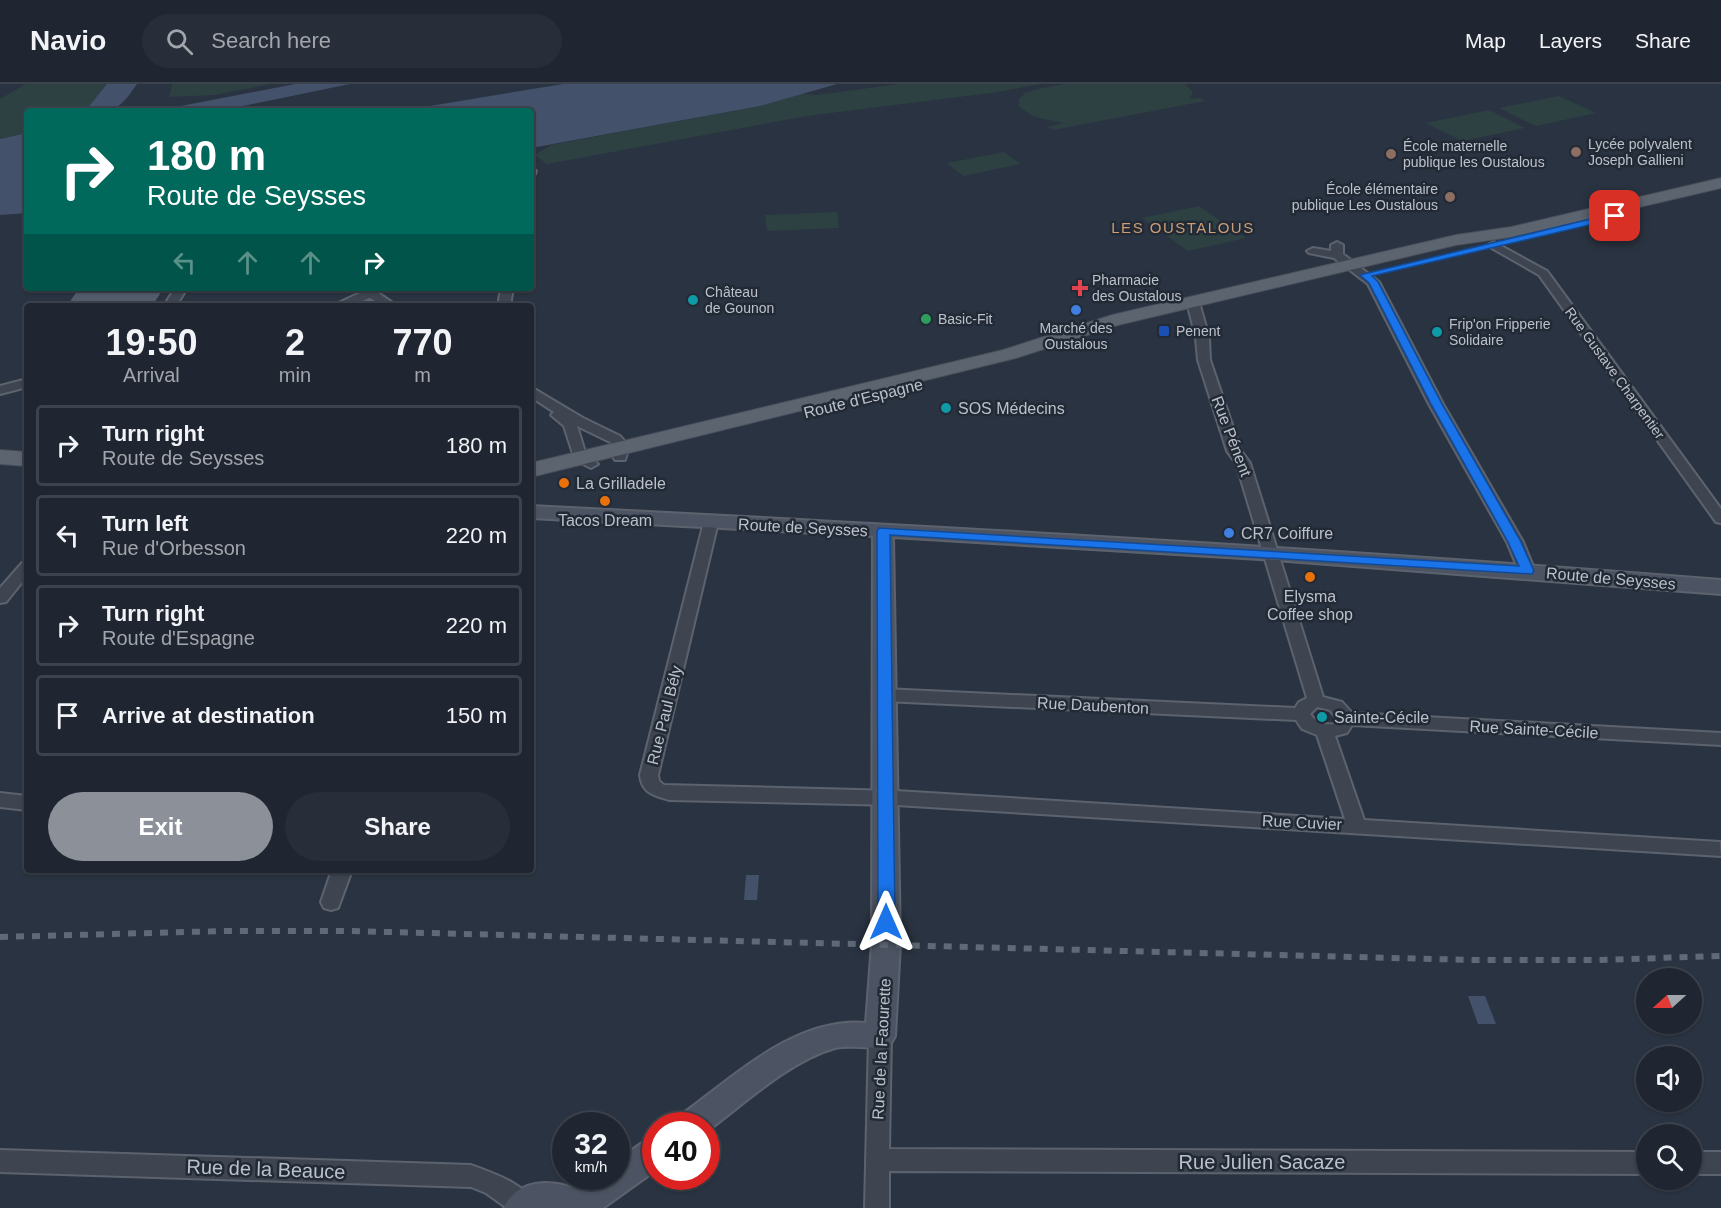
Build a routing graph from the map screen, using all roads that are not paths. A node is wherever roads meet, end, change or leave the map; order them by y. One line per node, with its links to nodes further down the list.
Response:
1 (1721, 183): 5 (main road, Route d'Espagne)
2 (1721, 190): 3 (main road, Route d'Espagne)
3 (1494, 245): 5 (main road, Route d'Espagne); 23 (street, Rue Gustave Charpentier)
4 (1313, 251): 5 (street, Route d'Espagne)
5 (1347, 260): 11 (main road, Route d'Espagne); 28 (street)
6 (348, 291): 8 (street)
7 (367, 291): 9 (street); 10 (street)
8 (338, 303)
9 (344, 303)
10 (387, 303)
11 (1194, 310): 16 (main road, Route d'Espagne); 26 (street, Rue Pénent)
12 (24, 384): 13 (street)
13 (0, 390)
14 (534, 393): 16 (street)
15 (534, 403): 19 (street)
16 (621, 452): 19 (main road, Route d'Espagne)
17 (0, 457): 18 (main road)
18 (24, 459)
19 (586, 461): 20 (main road, Route d'Espagne); 21 (main road, Route d'Espagne)
20 (534, 470)
21 (534, 478)
22 (534, 512): 24 (main road, Route de Seysses)
23 (1721, 519)
24 (711, 522): 25 (main road, Route de Seysses); 37 (street, Rue Paul Bély)
25 (883, 531): 26 (main road, Route de Seysses); 31 (main road, Rue de la Faourette)
26 (1271, 555): 28 (main road, Route de Seysses); 32 (street, Rue Pénent)
27 (24, 570): 30 (street)
28 (1527, 571): 29 (main road, Route de Seysses)
29 (1721, 587)
30 (0, 598)
31 (884, 695): 33 (street, Rue Daubenton); 37 (main road, Rue de la Faourette)
32 (1316, 701): 33 (street); 34 (street)
33 (1301, 714): 35 (street)
34 (1347, 719): 35 (street); 36 (street, Rue Sainte-Cécile)
35 (1325, 732): 40 (street)
36 (1721, 739)
37 (884, 798): 40 (street, Rue Cuvier); 44 (main road, Rue de la Faourette)
38 (0, 800): 39 (street)
39 (24, 803)
40 (1356, 825): 41 (street, Rue Cuvier)
41 (1719, 849)
42 (341, 873): 43 (street)
43 (331, 902)
44 (880, 1036): 45 (main road); 46 (street, Rue de la Faourette)
45 (710, 1112)
46 (877, 1160): 49 (street, Rue Julien Sacaze); 54 (street, Rue de la Faourette)
47 (0, 1161): 52 (street, Rue de la Beauce)
48 (642, 1161): 53 (main road)
49 (1636, 1163)
50 (1702, 1163): 51 (street)
51 (1721, 1163)
52 (522, 1206): 53 (main road)
53 (578, 1208)
54 (877, 1208)

